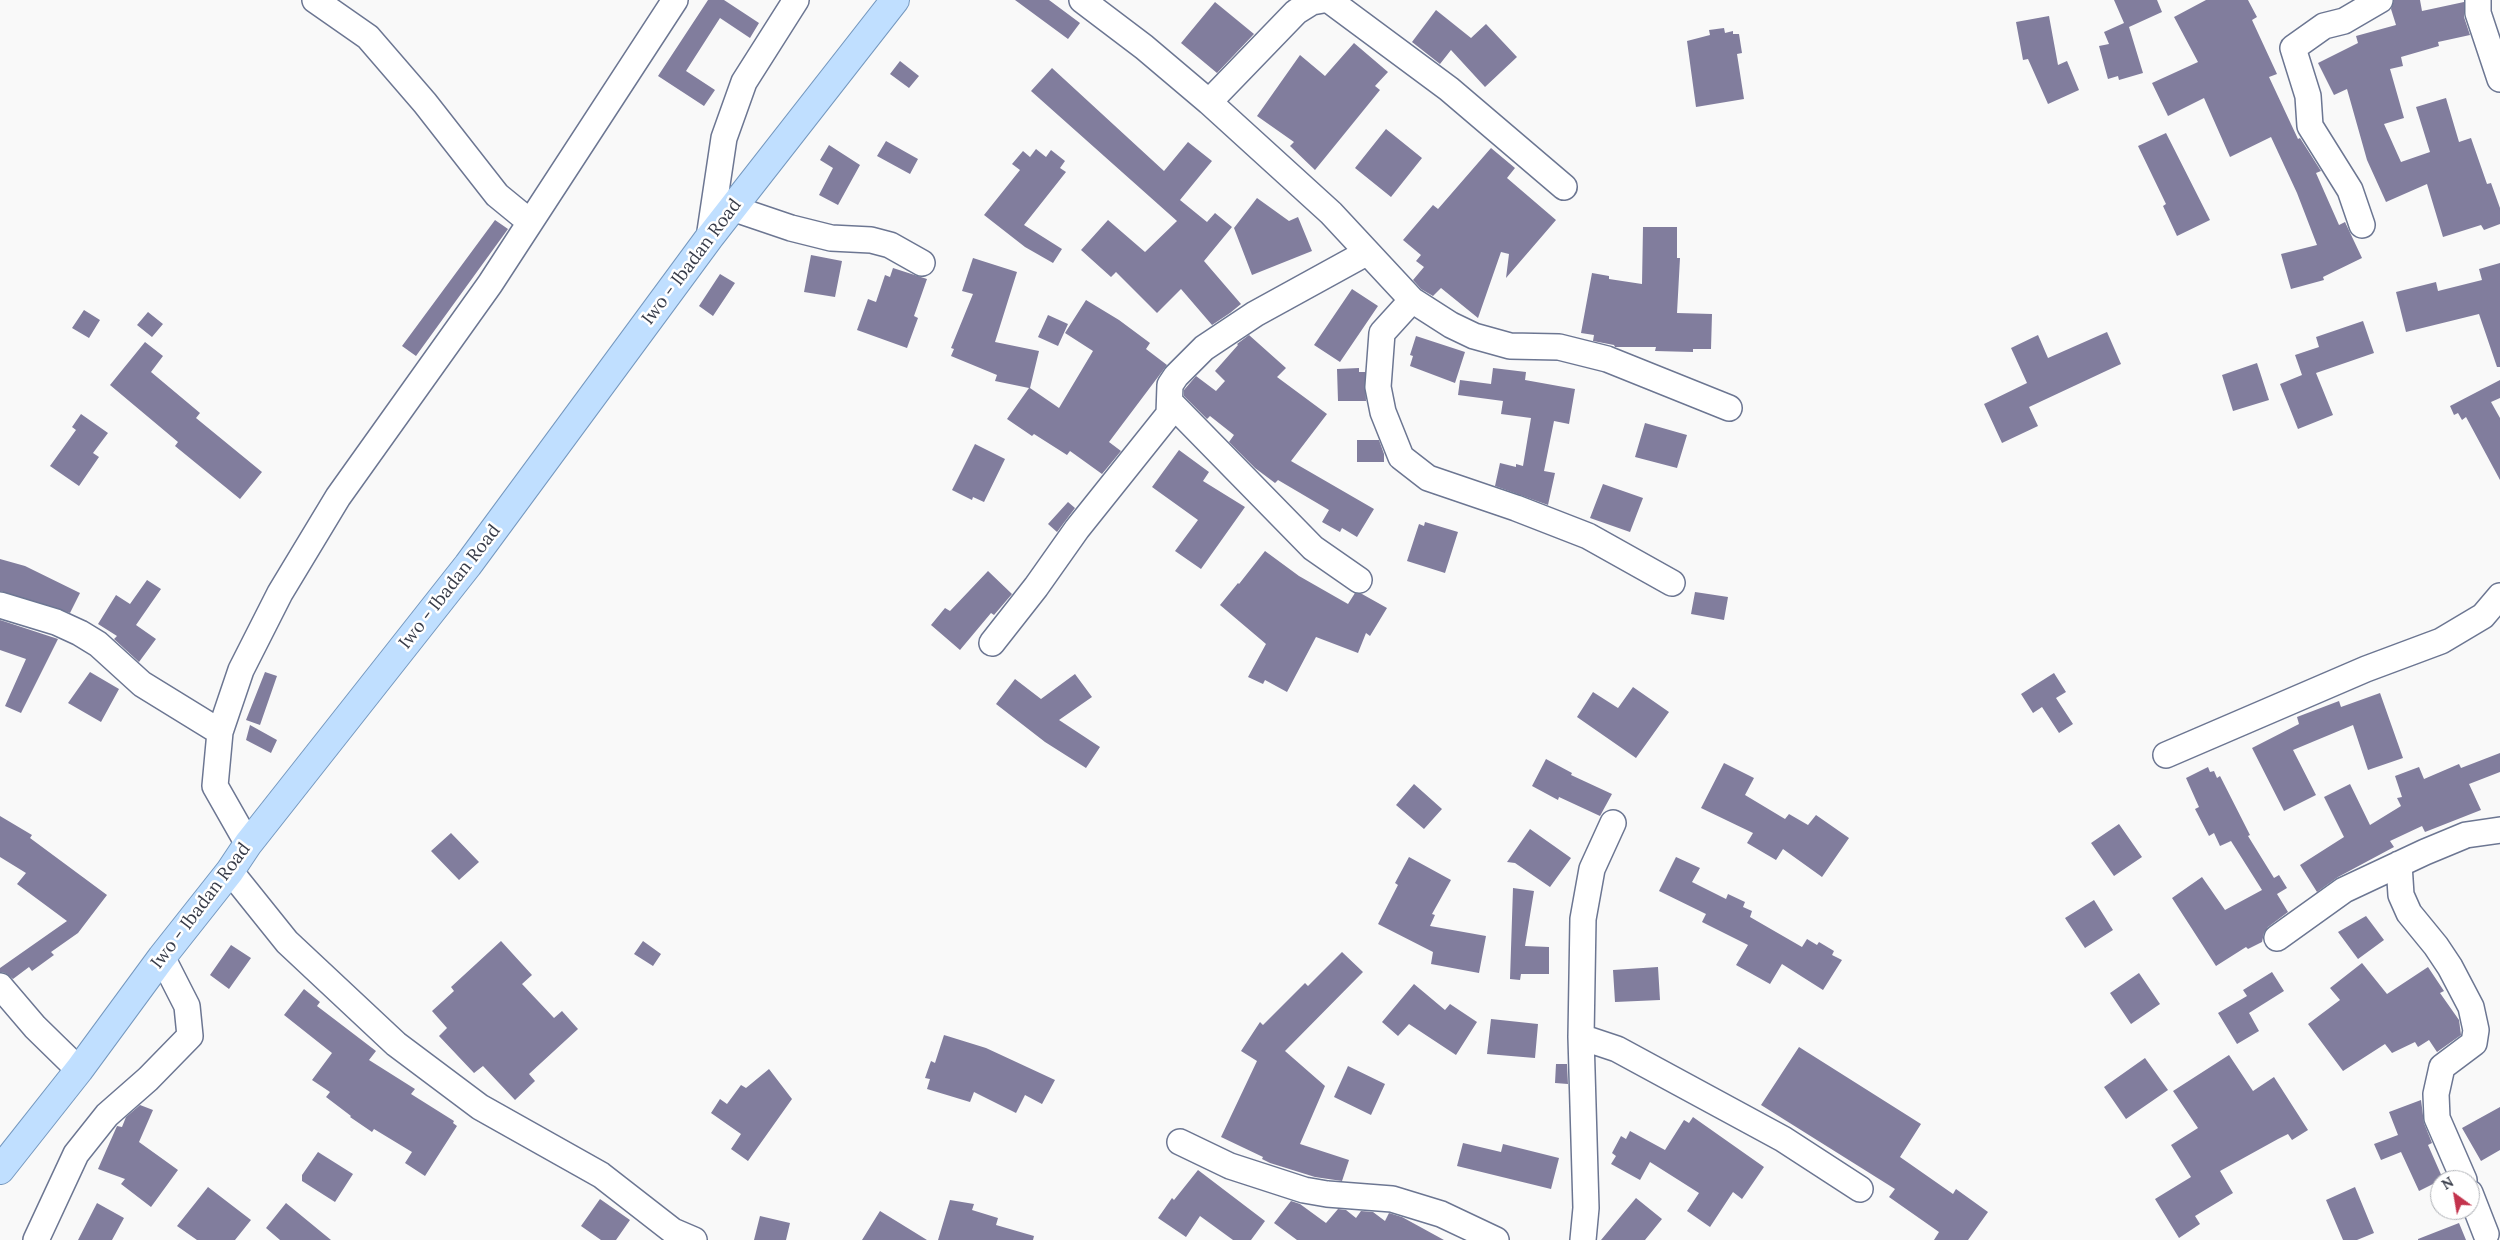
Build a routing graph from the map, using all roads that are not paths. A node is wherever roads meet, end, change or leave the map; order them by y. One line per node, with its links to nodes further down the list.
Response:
1 (315, 0): 14 (street)
2 (675, 0): 14 (street)
3 (796, 0): 16 (street)
4 (895, 0): 13 (main road, Iwo - Ibadan Road)
5 (1082, 0): 11 (street)
6 (1322, 0): 11 (street)
7 (1329, 0): 12 (street)
8 (2380, 0): 15 (street)
9 (2478, 0): 10 (street)
10 (2500, 79)
11 (1209, 102): 17 (street)
12 (1564, 187)
13 (732, 208): 16 (main road, Iwo - Ibadan Road); 18 (street)
14 (530, 222): 27 (street)
15 (2362, 225)
16 (709, 238): 31 (main road, Iwo - Ibadan Road)
17 (1366, 253): 19 (street); 20 (street)
18 (922, 263)
19 (1412, 300): 21 (street); 23 (street)
20 (1170, 402): 22 (street); 26 (street)
21 (1728, 408)
22 (1359, 580)
23 (1672, 583)
24 (2500, 596): 28 (street)
25 (0, 606): 27 (street)
26 (992, 642)
27 (220, 732): 31 (street)
28 (2166, 755)
29 (1613, 823): 37 (street)
30 (2500, 830): 32 (street)
31 (248, 844): 33 (main road, Iwo - Ibadan Road)
32 (2398, 864): 34 (street); 41 (street)
33 (230, 871): 35 (main road, Iwo - Ibadan Road); 46 (street)
34 (2277, 938)
35 (162, 956): 38 (main road, Iwo - Ibadan Road); 45 (street)
36 (0, 986): 38 (street)
37 (1581, 1037): 42 (street); 48 (street)
38 (79, 1070): 40 (main road, Iwo - Ibadan Road)
39 (1180, 1142): 47 (street)
40 (0, 1170)
41 (2460, 1170)
42 (1860, 1188)
43 (2480, 1219): 44 (street)
44 (2486, 1234)
45 (36, 1240)
46 (694, 1240)
47 (1496, 1240)
48 (1584, 1240)

